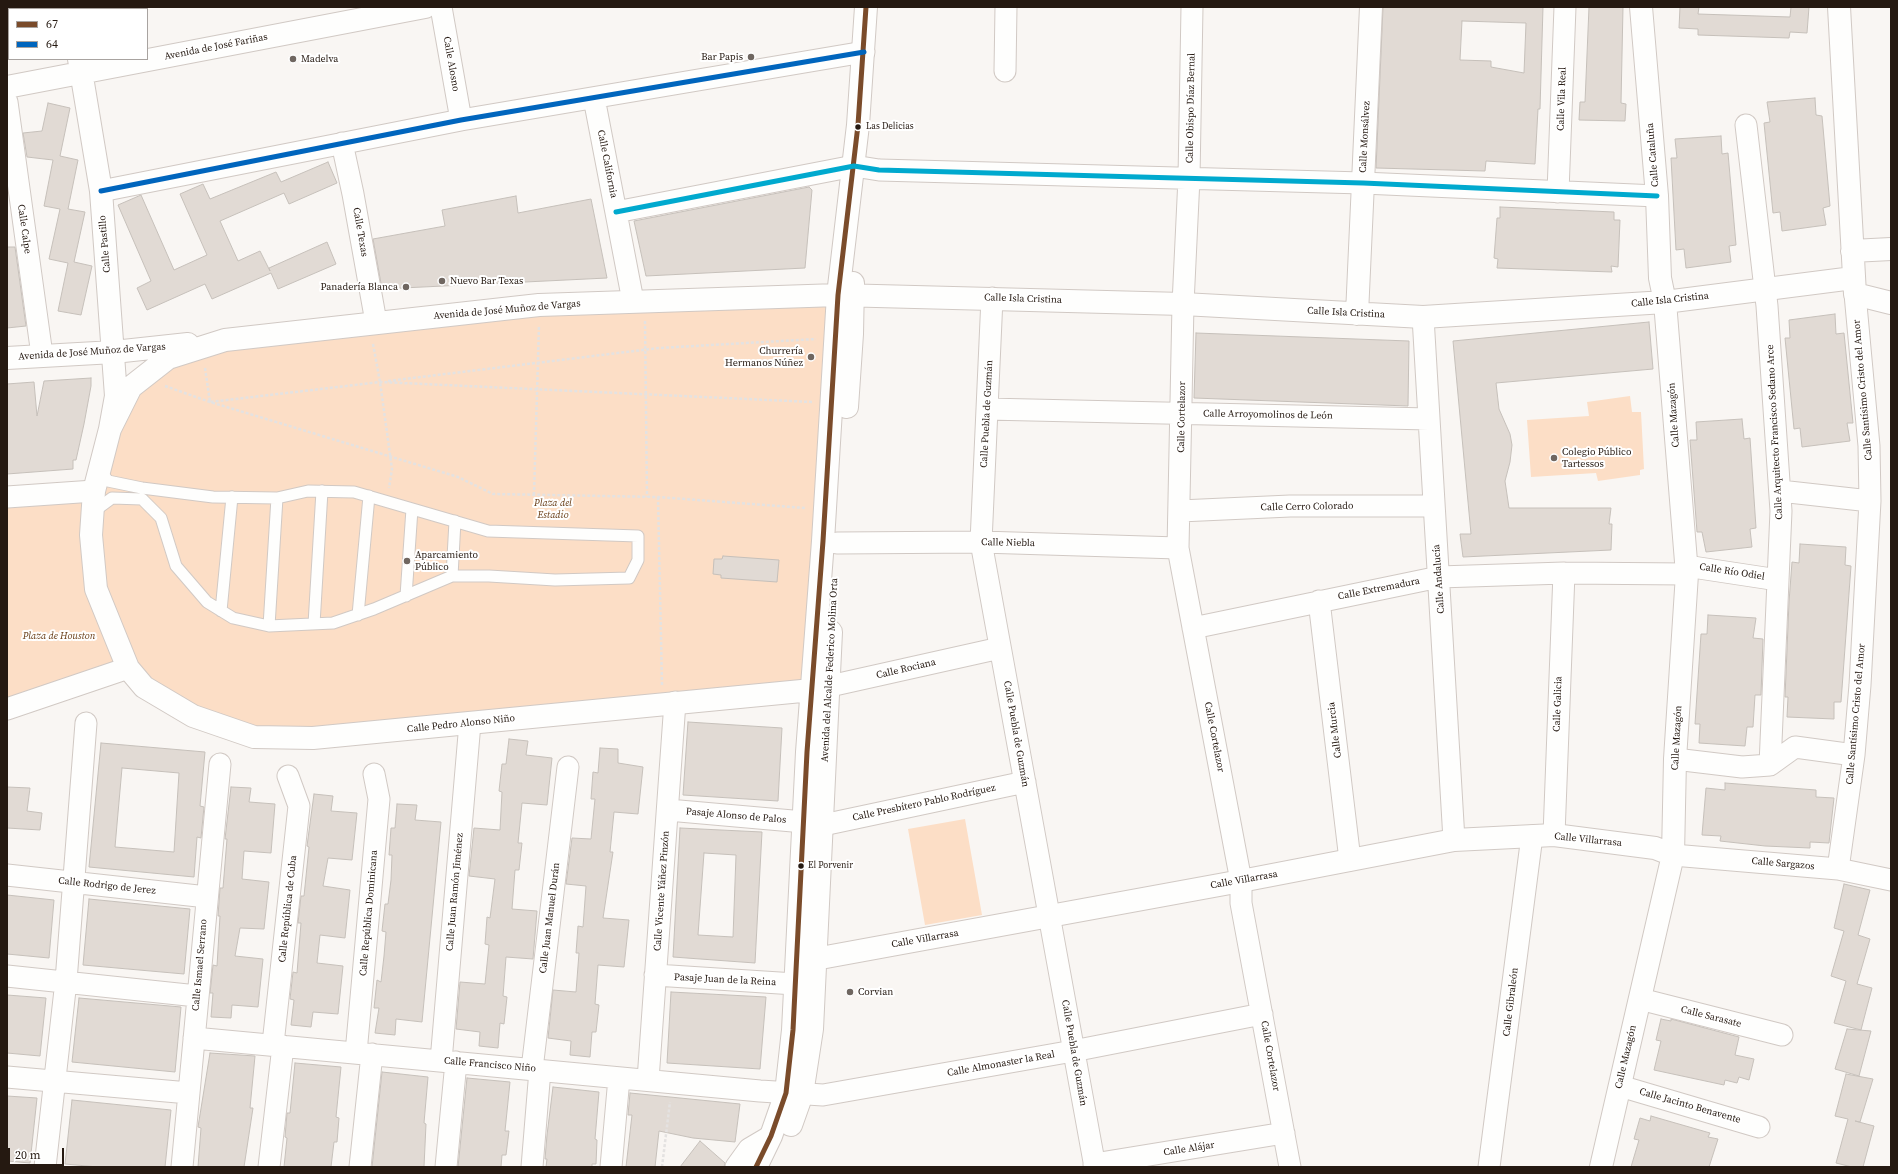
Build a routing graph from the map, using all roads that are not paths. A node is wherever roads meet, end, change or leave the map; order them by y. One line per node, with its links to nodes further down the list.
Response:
1 (425, 7): 11 (street, Avenida de José Fariñas)
2 (441, 7): 18 (street, Calle Alosno)
3 (866, 7): 10 (street, Avenida del Alcalde Federico Molina Orta)
4 (1006, 7): 14 (street)
5 (1192, 7): 22 (street, Calle Obispo Díaz Bernal)
6 (1371, 7): 23 (street, Calle Monsálvez)
7 (1565, 7): 25 (street, Calle Vila Real)
8 (1641, 7): 26 (street, Calle Cataluña)
9 (1839, 7): 30 (street, Calle Santísimo Cristo del Amor)
10 (864, 52): 16 (street); 21 (street, Avenida del Alcalde Federico Molina Orta)
11 (148, 55)
12 (116, 60): 13 (street, Avenida de José Fariñas)
13 (81, 66): 15 (street, Avenida de José Fariñas); 24 (street, Calle Pastillo)
14 (1005, 70)
15 (7, 87)
16 (594, 98): 18 (street); 27 (street, Calle California)
17 (7, 102): 28 (street, Calle Calpe)
18 (461, 120): 20 (street)
19 (1746, 125): 32 (street, Calle Arquitecto Francisco Sedano Arce)
20 (342, 143): 24 (street); 41 (street, Calle Texas)
21 (854, 166): 22 (street); 27 (street); 33 (street, Avenida del Alcalde Federico Molina Orta)
22 (1190, 178): 23 (street); 37 (street, Calle Obispo Díaz Bernal)
23 (1363, 183): 25 (street); 39 (street, Calle Monsálvez)
24 (101, 191): 43 (street, Calle Pastillo)
25 (1558, 192): 26 (street)
26 (1657, 196): 35 (street, Calle Cataluña)
27 (616, 212): 38 (street, Calle California)
28 (15, 225): 44 (street, Calle Calpe)
29 (1891, 249): 30 (street)
30 (1852, 251): 31 (street, Calle Santísimo Cristo del Amor)
31 (1854, 286): 32 (street, Calle Isla Cristina); 36 (street); 57 (street, Calle Santísimo Cristo del Amor)
32 (1765, 289): 35 (street, Calle Isla Cristina); 52 (street, Calle Arquitecto Francisco Sedano Arce)
33 (845, 295): 34 (street, Calle Isla Cristina); 38 (street, Avenida de José Muñoz de Vargas); 64 (street, Avenida del Alcalde Federico Molina Orta); 80 (street, Avenida del Alcalde Federico Molina Orta)
34 (992, 298): 37 (street, Calle Isla Cristina); 46 (street, Calle Puebla de Guzmán)
35 (1665, 302): 40 (street, Calle Isla Cristina); 66 (street, Calle Mazagón)
36 (1891, 303)
37 (1183, 304): 39 (street, Calle Isla Cristina); 47 (street, Calle Cortelazor)
38 (639, 310): 41 (street, Avenida de José Muñoz de Vargas)
39 (1356, 314): 40 (street, Calle Isla Cristina)
40 (1423, 317): 48 (street, Calle Andalucía)
41 (374, 331): 42 (street, Avenida de José Muñoz de Vargas)
42 (225, 340): 43 (street, Avenida de José Muñoz de Vargas); 49 (street, Avenida de José Muñoz de Vargas)
43 (114, 352): 44 (street, Avenida de José Muñoz de Vargas); 49 (street, Calle Pastillo)
44 (42, 355): 45 (street, Avenida de José Muñoz de Vargas)
45 (7, 358)
46 (987, 409): 47 (street, Calle Arroyomolinos de León); 63 (street, Calle Puebla de Guzmán)
47 (1182, 413): 48 (street, Calle Arroyomolinos de León); 61 (street, Calle Cortelazor)
48 (1429, 419): 59 (street, Calle Andalucía)
49 (110, 429): 50 (street)
50 (100, 470): 55 (lane); 58 (street)
51 (322, 491): 53 (lane); 56 (lane); 75 (lane)
52 (1780, 492): 57 (street); 70 (street, Calle Arquitecto Francisco Sedano Arce)
53 (369, 496): 60 (lane); 74 (lane)
54 (7, 497): 58 (street)
55 (232, 497): 56 (lane); 73 (lane)
56 (278, 498): 76 (lane)
57 (1870, 501): 85 (street, Calle Santísimo Cristo del Amor)
58 (93, 502): 73 (lane); 79 (street)
59 (1434, 506): 61 (street, Calle Cerro Colorado); 69 (street, Calle Andalucía)
60 (412, 509): 62 (lane); 71 (lane)
61 (1180, 511): 65 (street, Calle Cortelazor)
62 (455, 521): 68 (lane); 68 (lane)
63 (981, 542): 64 (street, Calle Niebla); 65 (street, Calle Niebla); 78 (street, Calle Puebla de Guzmán)
64 (837, 543): 80 (street, Avenida del Alcalde Federico Molina Orta)
65 (1178, 548): 77 (street, Calle Cortelazor)
66 (1686, 570): 67 (street, Calle Extremadura); 70 (street, Calle Río Odiel); 86 (street, Calle Mazagón)
67 (1564, 573): 69 (street, Calle Extremadura); 95 (street, Calle Galicia)
68 (452, 576): 71 (lane)
69 (1438, 577): 72 (street, Calle Extremadura); 97 (street, Calle Andalucía)
70 (1778, 580): 88 (street, Calle Arquitecto Francisco Sedano Arce)
71 (406, 596): 74 (lane)
72 (1319, 601): 77 (street, Calle Extremadura); 99 (street, Calle Murcia)
73 (221, 611): 76 (lane)
74 (358, 615): 75 (lane)
75 (314, 624): 76 (lane)
76 (269, 626)
77 (1193, 628): 103 (street, Calle Cortelazor)
78 (1000, 648): 80 (street, Calle Rociana); 92 (street, Calle Puebla de Guzmán)
79 (128, 668): 82 (street); 84 (street, Calle Pedro Alonso Niño)
80 (820, 688): 81 (street, Calle Pedro Alonso Niño); 94 (street, Avenida del Alcalde Federico Molina Orta)
81 (669, 694): 84 (street, Calle Pedro Alonso Niño); 93 (street, Calle Vicente Yáñez Pinzón)
82 (7, 709)
83 (86, 723): 104 (street)
84 (470, 723): 120 (street, Calle Juan Ramón Jiménez)
85 (1854, 755): 88 (street); 100 (street, Calle Santísimo Cristo del Amor)
86 (1675, 759): 88 (street); 98 (street, Calle Mazagón)
87 (220, 764): 105 (street, Calle Ismael Serrano)
88 (1770, 765)
89 (568, 767): 121 (street, Calle Juan Manuel Durán)
90 (374, 774): 119 (street, Calle República Dominicana)
91 (288, 776): 117 (street, Calle República de Cuba)
92 (1025, 782): 94 (street, Calle Presbítero Pablo Rodríguez); 106 (street, Calle Puebla de Guzmán)
93 (668, 810): 94 (street, Pasaje Alonso de Palos); 108 (street, Calle Vicente Yáñez Pinzón)
94 (813, 823): 107 (street, Avenida del Alcalde Federico Molina Orta); 111 (street, Avenida del Alcalde Federico Molina Orta)
95 (1554, 835): 96 (street, Calle Villarrasa); 98 (street, Calle Villarrasa)
96 (1532, 836): 97 (street, Calle Villarrasa); 144 (street, Calle Gibraleón)
97 (1454, 840): 99 (street, Calle Villarrasa)
98 (1674, 855): 100 (street, Calle Sargazos); 113 (street, Calle Mazagón)
99 (1350, 860): 103 (street, Calle Villarrasa)
100 (1838, 869): 102 (street, Calle Sargazos)
101 (7, 875): 104 (street, Calle Rodrigo de Jerez)
102 (1891, 880)
103 (1241, 881): 106 (street, Calle Villarrasa); 114 (street, Calle Cortelazor)
104 (73, 883): 105 (street, Calle Rodrigo de Jerez); 110 (street)
105 (207, 897): 112 (street, Calle Ismael Serrano)
106 (1049, 917): 107 (street, Calle Villarrasa); 118 (street, Calle Puebla de Guzmán)
107 (815, 959): 128 (street, Avenida del Alcalde Federico Molina Orta)
108 (656, 975): 111 (street, Pasaje Juan de la Reina); 124 (street, Calle Vicente Yáñez Pinzón)
109 (7, 976): 110 (street)
110 (66, 982): 112 (street); 125 (street)
111 (795, 984): 128 (street, Avenida del Alcalde Federico Molina Orta)
112 (197, 996): 116 (street, Calle Ismael Serrano)
113 (1640, 999): 115 (street, Calle Sarasate); 126 (street, Calle Mazagón)
114 (1262, 1014): 118 (street, Calle Almonaster la Real); 130 (street, Calle Cortelazor)
115 (1782, 1035)
116 (194, 1038): 117 (street, Calle Francisco Niño); 127 (street, Calle Ismael Serrano)
117 (278, 1045): 119 (street, Calle Francisco Niño); 135 (street, Calle República de Cuba)
118 (1074, 1051): 128 (street, Calle Almonaster la Real); 132 (street, Calle Puebla de Guzmán)
119 (364, 1053): 120 (street, Calle Francisco Niño); 136 (street, Calle República Dominicana)
120 (448, 1061): 121 (street, Calle Francisco Niño); 137 (street, Calle Juan Ramón Jiménez)
121 (536, 1070): 123 (street, Calle Francisco Niño); 138 (street, Calle Juan Manuel Durán)
122 (7, 1077): 125 (street)
123 (619, 1078): 124 (street, Calle Francisco Niño); 139 (street)
124 (648, 1080): 128 (street, Calle Francisco Niño)
125 (55, 1082): 127 (street); 133 (street)
126 (1620, 1086): 129 (street, Calle Jacinto Benavente); 145 (street, Calle Mazagón)
127 (189, 1093): 134 (street, Calle Ismael Serrano)
128 (794, 1094): 131 (street, Avenida del Alcalde Federico Molina Orta); 142 (street, Avenida del Alcalde Federico Molina Orta)
129 (1759, 1127)
130 (1284, 1133): 132 (street, Calle Alájar); 143 (street, Calle Cortelazor)
131 (771, 1136): 140 (street); 141 (street, Avenida del Alcalde Federico Molina Orta)
132 (1094, 1166)
133 (45, 1167)
134 (182, 1167)
135 (270, 1167)
136 (360, 1167)
137 (446, 1167)
138 (532, 1167)
139 (611, 1167)
140 (736, 1167)
141 (756, 1167)
142 (770, 1167)
143 (1290, 1167)
144 (1489, 1167)
145 (1601, 1167)

